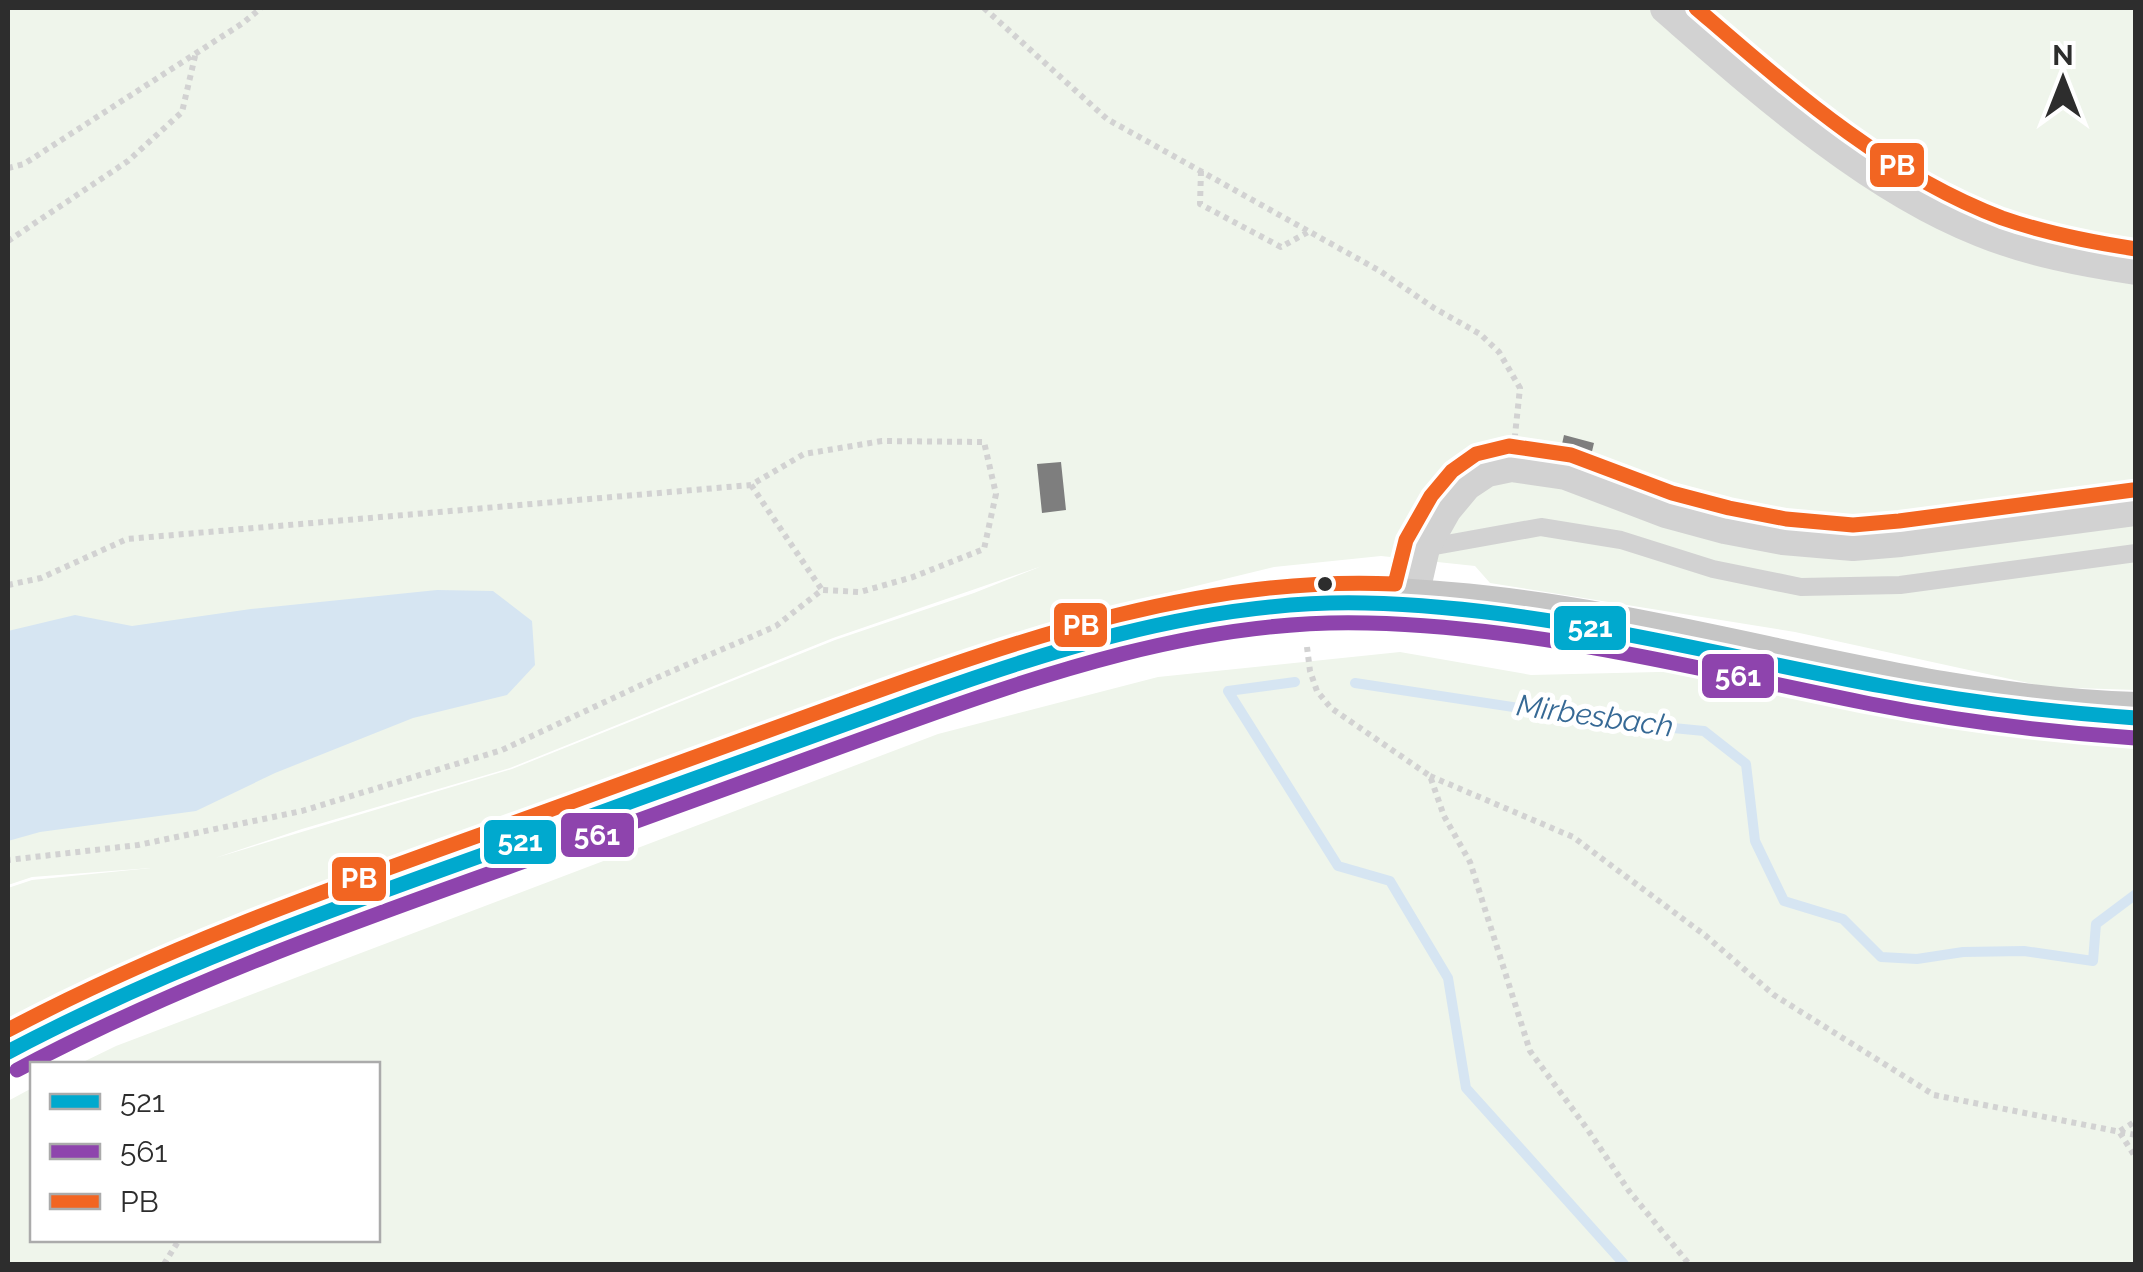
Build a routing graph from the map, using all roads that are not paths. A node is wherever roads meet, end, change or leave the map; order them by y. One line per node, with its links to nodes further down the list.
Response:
1 (1666, 8): 2 (street)
2 (2136, 269)
3 (2136, 510): 4 (street)
4 (1424, 548): 5 (lane); 6 (street)
5 (2136, 553)
6 (1411, 605): 7 (main road); 8 (main road)
7 (2136, 718)
8 (8, 1052)

